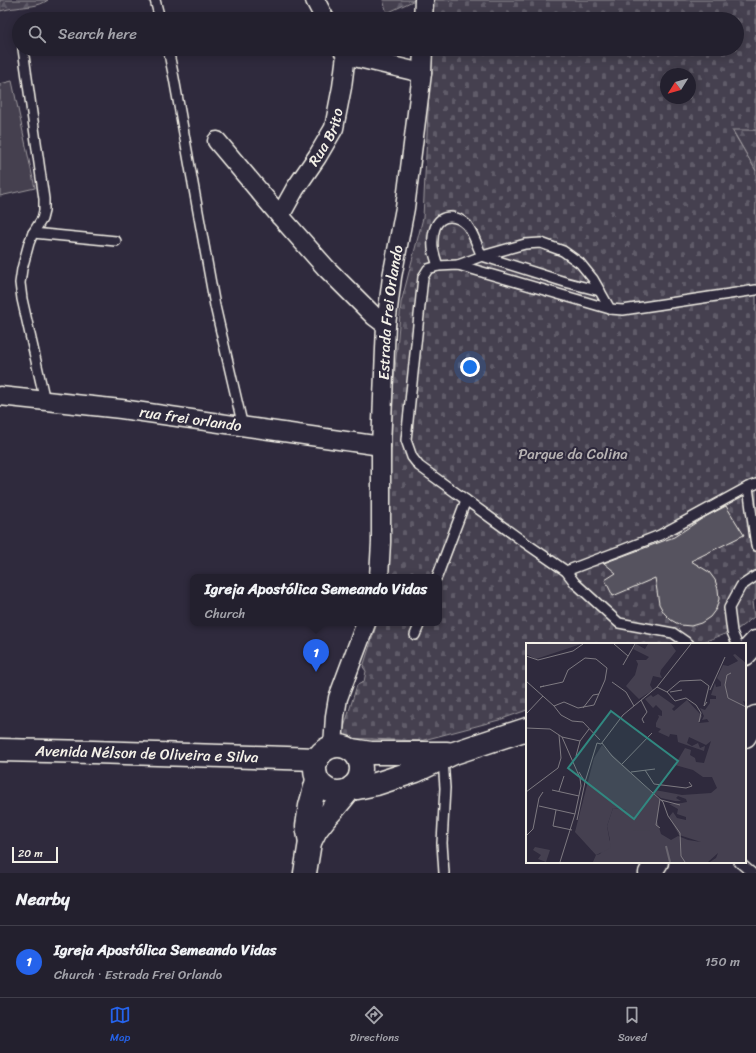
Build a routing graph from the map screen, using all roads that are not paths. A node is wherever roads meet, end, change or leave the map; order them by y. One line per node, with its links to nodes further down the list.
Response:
1 (155, 0): 4 (lane)
2 (315, 0): 5 (street)
3 (424, 0): 6 (street)
4 (158, 12)
5 (321, 12)
6 (423, 12)
7 (24, 56): 15 (lane)
8 (169, 56): 26 (lane)
9 (344, 56): 14 (street, Rua Brito)
10 (359, 56): 12 (street)
11 (423, 56): 12 (street, Estrada Frei Orlando)
12 (422, 73): 23 (street, Estrada Frei Orlando)
13 (217, 141): 14 (street)
14 (280, 216): 23 (street)
15 (33, 233): 16 (lane); 25 (lane)
16 (116, 241)
17 (482, 256): 18 (lane); 19 (lane); 21 (lane); 21 (lane)
18 (458, 265): 19 (lane); 22 (lane)
19 (438, 266): 29 (lane)
20 (756, 290): 22 (lane)
21 (600, 291): 22 (lane)
22 (610, 309)
23 (386, 325): 27 (street, Estrada Frei Orlando)
24 (0, 396): 25 (street, rua frei orlando)
25 (45, 401): 26 (street, rua frei orlando)
26 (242, 427): 27 (street, rua frei orlando)
27 (380, 446): 32 (street, Estrada Frei Orlando)
28 (752, 486): 30 (lane); 31 (lane)
29 (466, 500): 31 (lane); 33 (lane)
30 (756, 546)
31 (566, 571): 39 (lane)
32 (379, 574)
33 (438, 574)
34 (756, 576): 40 (lane)
35 (365, 626): 50 (street)
36 (419, 626): 37 (lane)
37 (415, 635)
38 (756, 641): 41 (street); 42 (street)
39 (688, 643)
40 (737, 643)
41 (746, 645)
42 (746, 653)
43 (756, 714): 45 (street)
44 (756, 717): 47 (street)
45 (746, 718)
46 (526, 729): 49 (street, Avenida Nélson de Oliveira e Silva)
47 (746, 734)
48 (0, 750): 50 (street, Avenida Nélson de Oliveira e Silva)
49 (448, 756): 50 (street, Avenida Nélson de Oliveira e Silva); 51 (street, Avenida Nélson de Oliveira e Silva); 56 (lane)
50 (327, 761): 51 (street); 51 (street); 52 (street)
51 (351, 788): 52 (street)
52 (310, 842): 55 (street)
53 (656, 863): 57 (street)
54 (740, 863): 58 (lane)
55 (305, 873)
56 (444, 873)
57 (650, 873)
58 (752, 873)

